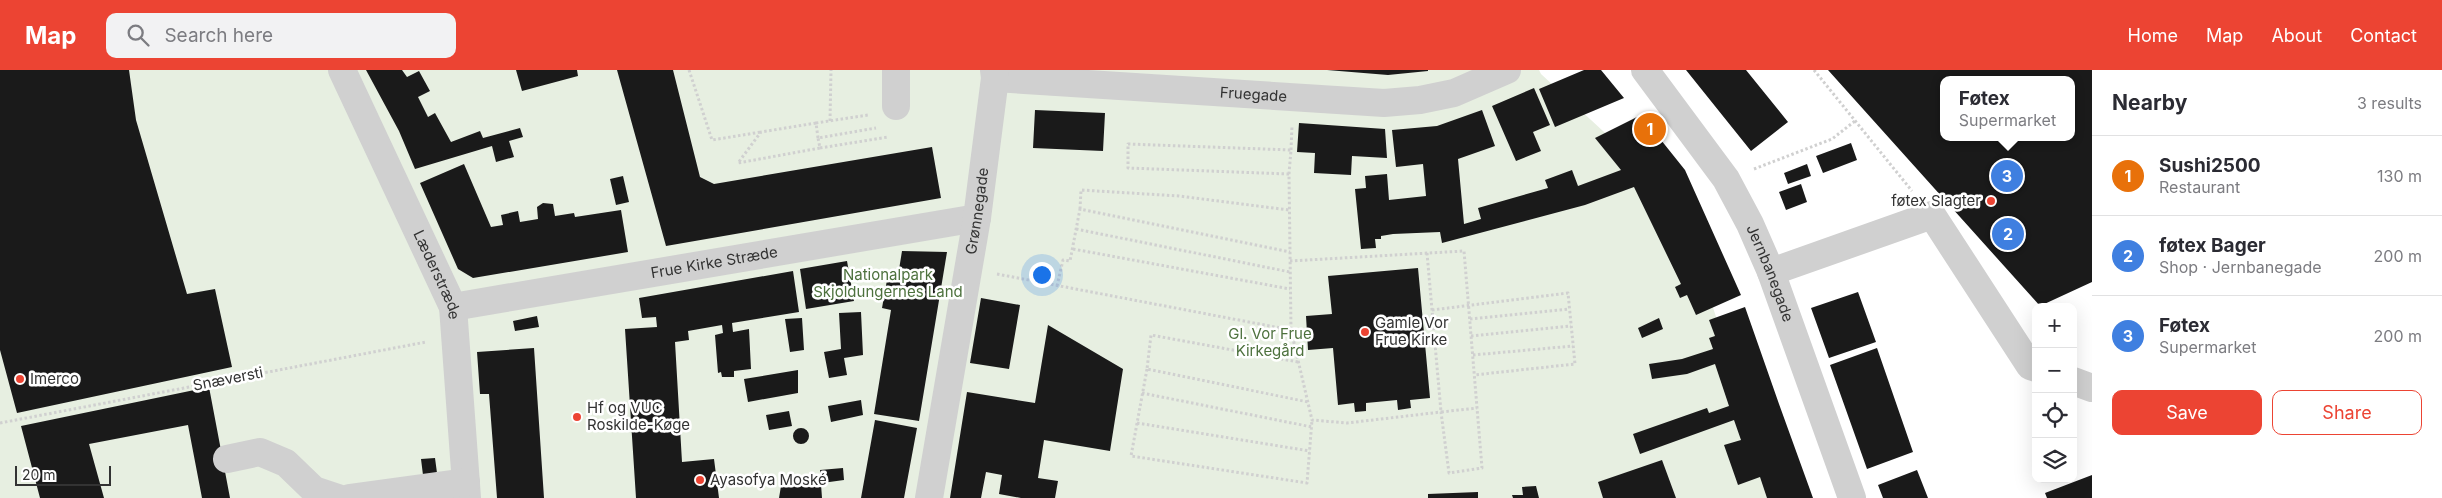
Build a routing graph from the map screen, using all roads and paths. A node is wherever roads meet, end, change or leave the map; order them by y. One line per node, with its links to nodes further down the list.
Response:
1 (342, 70): 34 (street, Læderstræde)
2 (689, 70): 13 (path)
3 (831, 70): 10 (path)
4 (896, 70): 9 (street)
5 (1507, 70): 8 (street, Fruegade)
6 (1644, 70): 18 (street, Jernbanegade)
7 (1814, 70): 11 (path)
8 (995, 74): 22 (street, Grønnegade)
9 (891, 109): 10 (path); 15 (path)
10 (830, 121): 12 (path)
11 (1854, 121): 18 (path); 21 (path)
12 (816, 122): 13 (path); 15 (path)
13 (761, 132): 16 (path)
14 (892, 136): 16 (path)
15 (818, 138): 16 (path)
16 (820, 148)
17 (1289, 174): 17 (path); 20 (path)
18 (1726, 179): 30 (street, Jernbanegade)
19 (1080, 209): 20 (path); 23 (path); 25 (path)
20 (1290, 210): 25 (path)
21 (1932, 215): 30 (street); 45 (street)
22 (976, 218): 28 (street, Grønnegade); 34 (street, Frue Kirke Stræde)
23 (1076, 229): 24 (path); 29 (path)
24 (1072, 248): 31 (path); 32 (path)
25 (1290, 252): 27 (path)
26 (1427, 253): 27 (path); 33 (path); 36 (path)
27 (1290, 262): 29 (path)
28 (968, 268): 31 (path); 63 (street, Grønnegade)
29 (1290, 272): 32 (path)
30 (1771, 272): 64 (street, Jernbanegade)
31 (1057, 286): 39 (path)
32 (1290, 289): 39 (path)
33 (1468, 306): 35 (path); 36 (path); 37 (path)
34 (453, 307): 40 (street, Læderstræde)
35 (1569, 309): 37 (path); 38 (path)
36 (1432, 310): 53 (path)
37 (1470, 319): 41 (path)
38 (1571, 326): 41 (path); 42 (path)
39 (1291, 330): 44 (path)
40 (456, 336): 55 (path, Snæversti); 60 (street, Læderstræde)
41 (1471, 336): 43 (path)
42 (1573, 346): 43 (path); 47 (path)
43 (1473, 355): 47 (path)
44 (1298, 362): 46 (path); 51 (path)
45 (2032, 367)
46 (1147, 369): 50 (path); 51 (path)
47 (1474, 375): 52 (path)
48 (2077, 382): 49 (street)
49 (2092, 388)
50 (1142, 393): 56 (path); 57 (path)
51 (1308, 402): 54 (path)
52 (1477, 408): 53 (path); 53 (path)
53 (1441, 412): 54 (path)
54 (1312, 420): 57 (path)
55 (0, 423)
56 (1137, 423): 58 (path); 58 (path)
57 (1312, 427): 58 (path)
58 (1310, 452)
59 (227, 459): 61 (street)
60 (467, 490): 62 (street)
61 (338, 498)
62 (349, 498)
63 (929, 498)
64 (1852, 498)

